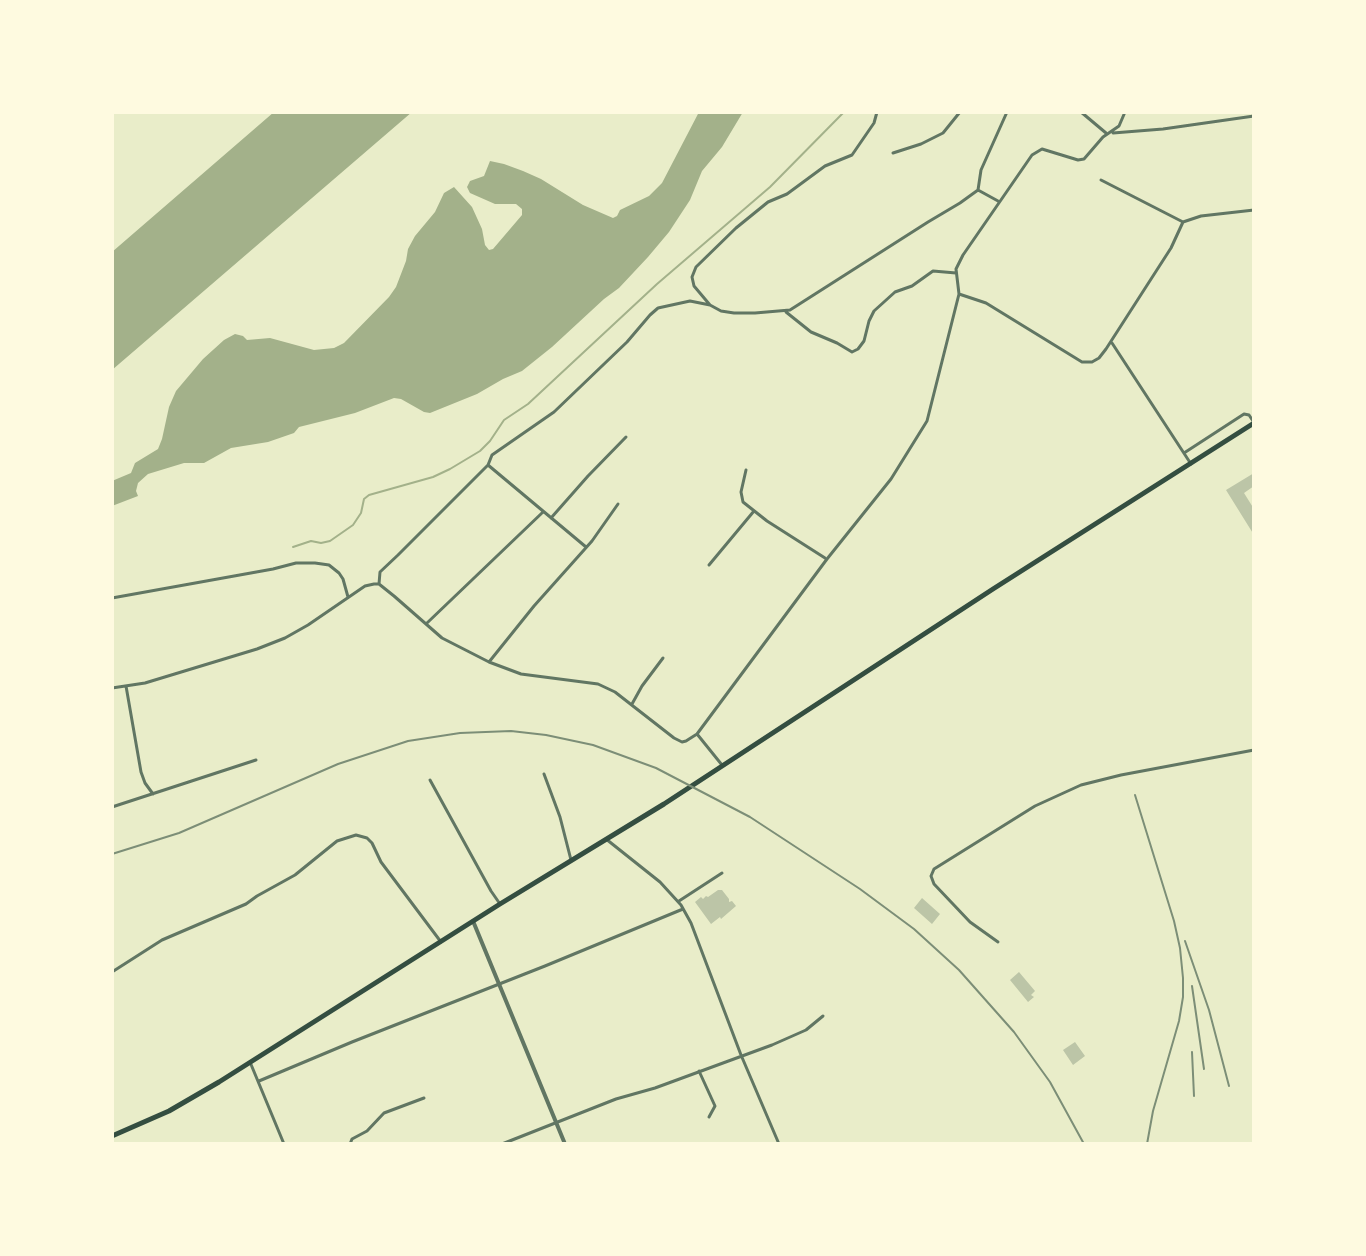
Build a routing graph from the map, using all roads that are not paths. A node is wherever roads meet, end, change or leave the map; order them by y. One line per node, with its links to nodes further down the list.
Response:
1 (877, 112): 16 (street)
2 (960, 112): 8 (street)
3 (1007, 112): 10 (street)
4 (1081, 112): 7 (street)
5 (1125, 112): 7 (street)
6 (1254, 115): 7 (street)
7 (1107, 134): 11 (street)
8 (893, 153)
9 (1101, 180): 13 (street)
10 (978, 190): 11 (street); 17 (street)
11 (999, 202): 14 (street)
12 (1254, 210): 13 (street)
13 (1183, 222): 18 (street)
14 (956, 273): 15 (street); 17 (street)
15 (959, 294): 18 (street); 30 (street)
16 (710, 305): 17 (street); 23 (street)
17 (783, 310)
18 (1111, 341): 21 (street)
19 (1254, 423): 21 (street); 22 (main road)
20 (626, 437): 28 (street)
21 (1184, 453): 22 (street)
22 (1191, 464): 44 (main road)
23 (488, 465): 27 (street); 32 (street)
24 (746, 470): 26 (street)
25 (618, 504): 29 (street)
26 (754, 511): 30 (street); 31 (street)
27 (543, 512): 28 (street); 35 (street)
28 (551, 518): 29 (street)
29 (587, 547): 37 (street)
30 (827, 559): 41 (street)
31 (709, 565)
32 (379, 584): 33 (street); 35 (street)
33 (348, 597): 34 (street); 38 (street)
34 (112, 598)
35 (426, 624): 37 (street)
36 (663, 658): 40 (street)
37 (489, 662): 40 (street)
38 (126, 686): 39 (street); 47 (street)
39 (112, 688)
40 (631, 705): 41 (street)
41 (697, 734): 44 (street)
42 (1254, 750): 57 (street)
43 (256, 760): 47 (street)
44 (722, 765): 49 (main road)
45 (544, 774): 50 (street)
46 (430, 780): 53 (street)
47 (153, 794): 48 (street)
48 (112, 807)
49 (606, 839): 50 (main road); 52 (street)
50 (571, 860): 53 (main road)
51 (722, 873): 52 (street)
52 (679, 901): 54 (street)
53 (500, 904): 55 (main road)
54 (683, 909): 59 (street); 61 (street)
55 (473, 921): 56 (main road); 59 (street)
56 (441, 942): 58 (street); 62 (main road)
57 (998, 942)
58 (112, 972)
59 (500, 983): 64 (street); 67 (street)
60 (823, 1016): 61 (street)
61 (741, 1055): 63 (street); 73 (street)
62 (250, 1062): 64 (street); 68 (main road)
63 (699, 1071): 66 (street); 67 (street)
64 (259, 1081): 69 (street)
65 (424, 1098): 70 (street)
66 (709, 1117)
67 (556, 1122): 71 (street); 72 (street)
68 (112, 1136)
69 (284, 1144)
70 (350, 1144)
71 (502, 1144)
72 (565, 1144)
73 (779, 1144)

